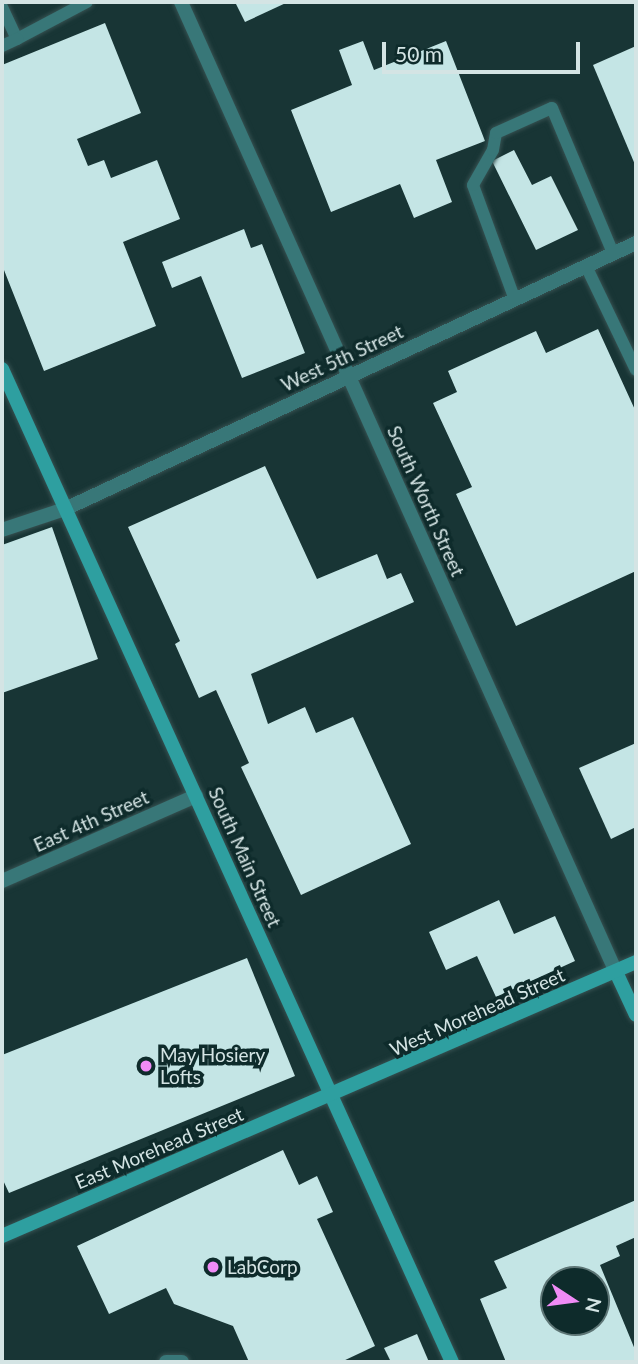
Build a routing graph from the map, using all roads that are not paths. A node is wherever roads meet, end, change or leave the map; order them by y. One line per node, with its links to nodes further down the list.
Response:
1 (87, 2): 4 (lane)
2 (180, 2): 12 (street, South Worth Street)
3 (2, 7): 4 (lane)
4 (17, 39): 5 (lane)
5 (2, 46)
6 (636, 243): 7 (street, West 5th Street)
7 (613, 253): 8 (street, West 5th Street); 9 (lane)
8 (586, 266): 9 (street, West 5th Street); 11 (lane)
9 (515, 300): 12 (street, West 5th Street)
10 (2, 369): 13 (street, South Main Street)
11 (636, 370)
12 (350, 375): 13 (street, West 5th Street); 18 (street, South Worth Street)
13 (65, 509): 14 (street, West 5th Street); 15 (street, South Main Street)
14 (2, 530)
15 (196, 796): 16 (street, East 4th Street); 20 (street, South Main Street)
16 (2, 881)
17 (636, 962): 18 (street, West Morehead Street)
18 (617, 972): 19 (street, South Worth Street); 20 (street, West Morehead Street)
19 (636, 1015)
20 (332, 1096): 21 (street, East Morehead Street); 24 (street, South Main Street)
21 (2, 1236)
22 (166, 1362): 23 (street)
23 (182, 1362)
24 (452, 1362)

